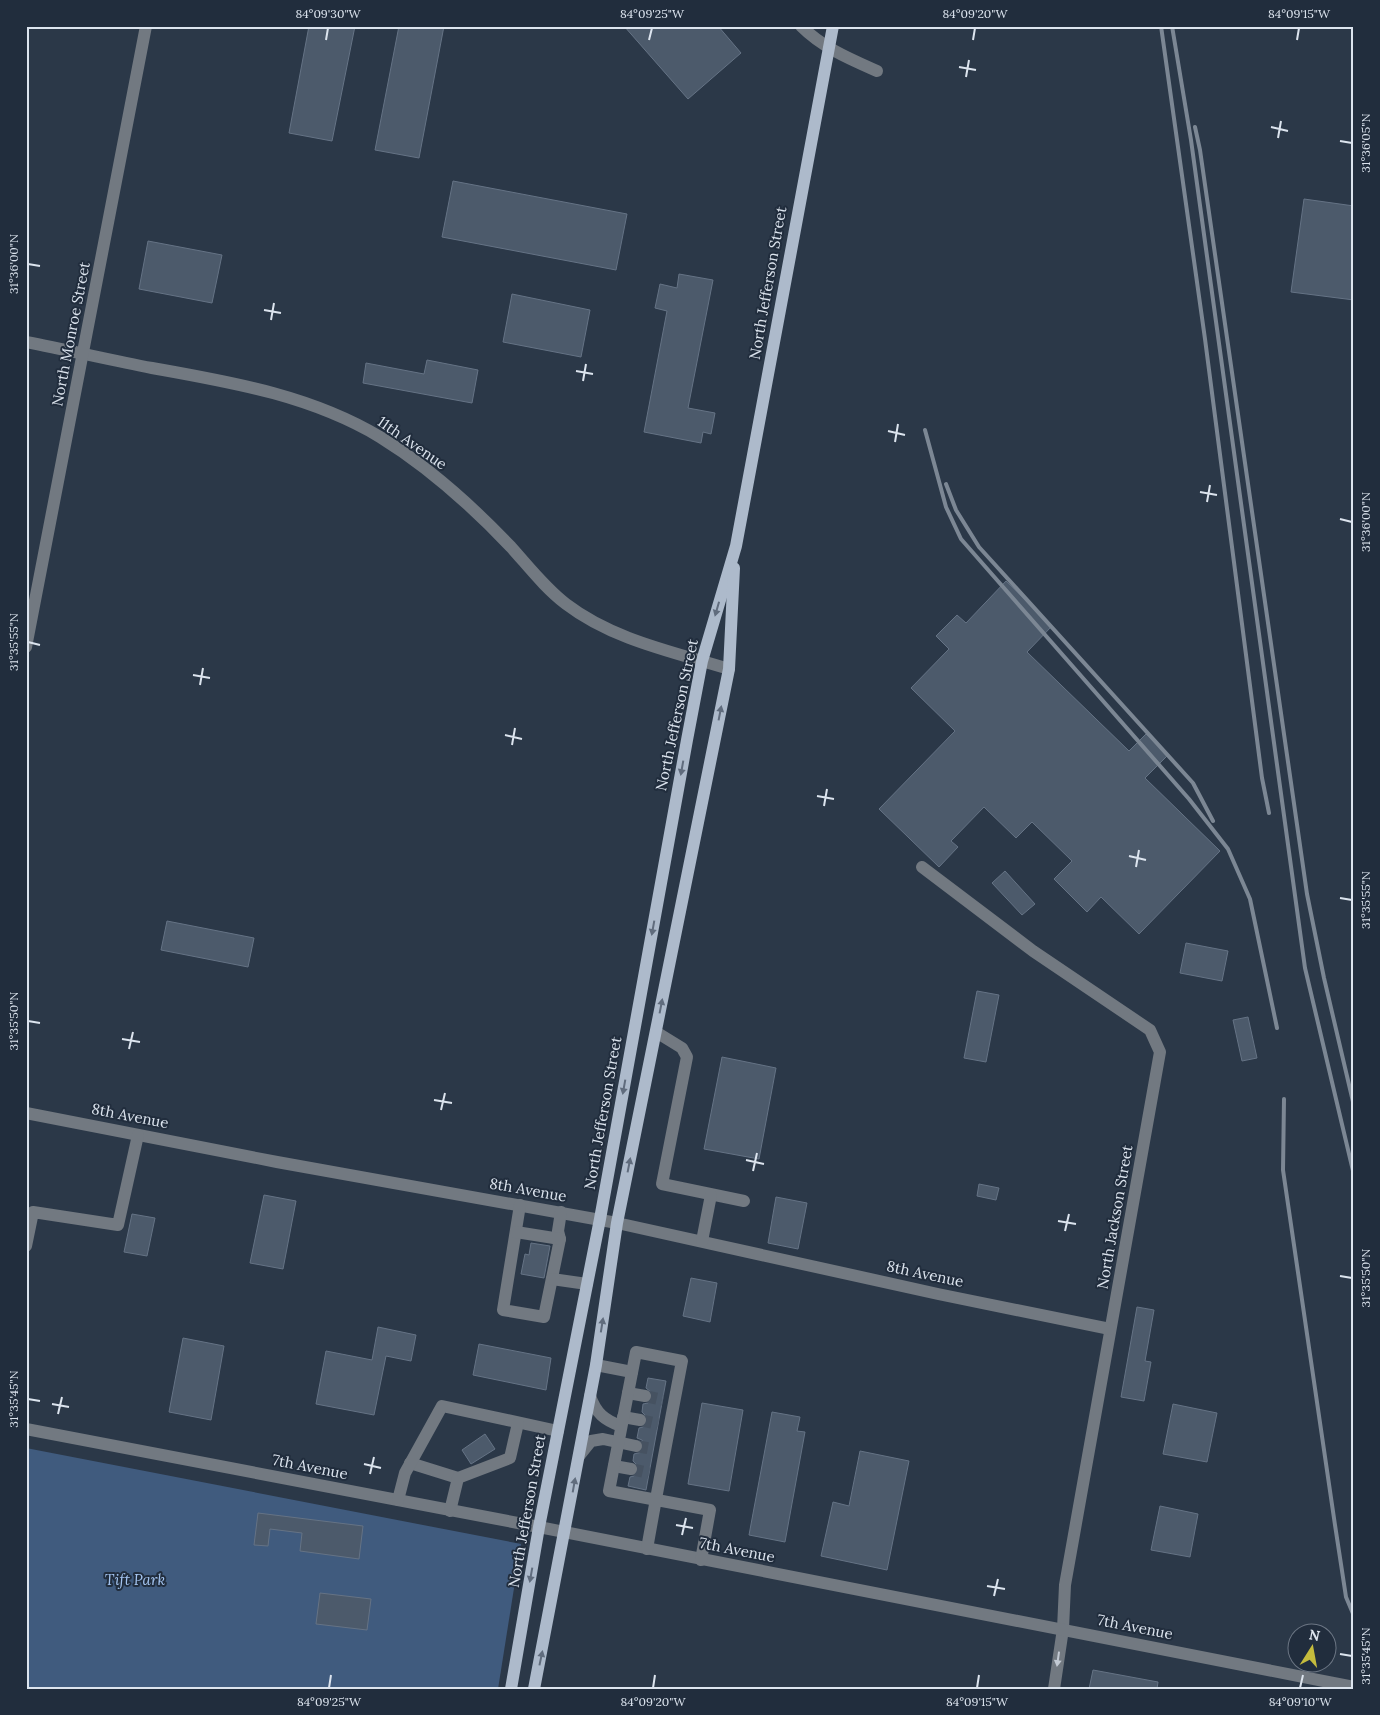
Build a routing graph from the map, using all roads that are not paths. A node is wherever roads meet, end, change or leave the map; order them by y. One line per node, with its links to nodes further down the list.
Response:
1 (146, 26): 6 (street, North Monroe Street)
2 (801, 26): 4 (street)
3 (833, 26): 7 (main road, North Jefferson Street)
4 (877, 71)
5 (26, 342): 6 (street, 11th Avenue)
6 (84, 353): 8 (street, North Monroe Street); 10 (street, 11th Avenue)
7 (736, 546): 10 (main road, North Jefferson Street, one-way to 10); 11 (main road, North Jefferson Street)
8 (31, 606): 9 (street, North Monroe Street)
9 (26, 647)
10 (702, 661): 11 (street, 11th Avenue); 20 (main road, North Jefferson Street, one-way to 20)
11 (729, 669): 13 (main road, North Jefferson Street, one-way to 11)
12 (922, 867): 28 (street, North Jackson Street)
13 (656, 1032): 16 (street); 21 (main road, North Jefferson Street, one-way to 13)
14 (26, 1113): 15 (street, 8th Avenue)
15 (138, 1135): 18 (street, 8th Avenue); 25 (street)
16 (712, 1194): 17 (street); 24 (street)
17 (744, 1201)
18 (520, 1205): 19 (street, 8th Avenue); 22 (street)
19 (561, 1212): 20 (street, 8th Avenue); 23 (street)
20 (600, 1219): 21 (street, 8th Avenue); 27 (main road, North Jefferson Street)
21 (617, 1223): 24 (street, 8th Avenue); 29 (main road, North Jefferson Street, one-way to 21)
22 (516, 1232): 23 (street); 26 (street)
23 (560, 1239): 26 (street)
24 (702, 1241): 28 (street, 8th Avenue)
25 (26, 1246)
26 (552, 1279): 27 (street)
27 (587, 1284): 38 (main road, North Jefferson Street)
28 (1110, 1329): 53 (street, North Jackson Street)
29 (596, 1365): 30 (street); 32 (main road, North Jefferson Street)
30 (632, 1372): 31 (street); 47 (street)
31 (628, 1393): 33 (street); 35 (street)
32 (590, 1396): 35 (street); 41 (main road, North Jefferson Street)
33 (645, 1396)
34 (640, 1420): 35 (street)
35 (622, 1422): 39 (street)
36 (518, 1423): 38 (street); 42 (street); 45 (street)
37 (26, 1429): 46 (street, 7th Avenue)
38 (558, 1431): 49 (main road, North Jefferson Street)
39 (618, 1442): 40 (street); 41 (street); 43 (street)
40 (636, 1446)
41 (579, 1456): 50 (main road, North Jefferson Street, one-way to 41)
42 (410, 1463): 45 (street); 46 (street)
43 (614, 1466): 44 (street); 47 (street)
44 (631, 1469)
45 (458, 1478): 48 (street)
46 (398, 1500): 48 (street, 7th Avenue)
47 (656, 1501): 51 (street); 52 (street)
48 (450, 1511): 49 (street, 7th Avenue)
49 (539, 1526): 50 (street, 7th Avenue); 55 (main road, North Jefferson Street, one-way to 55)
50 (564, 1533): 51 (street, 7th Avenue); 56 (main road, North Jefferson Street, one-way to 50)
51 (646, 1549): 52 (street, 7th Avenue)
52 (701, 1560): 53 (street, 7th Avenue)
53 (1063, 1629): 54 (street, 7th Avenue); 57 (street, North Jackson Street, one-way to 57)
54 (1348, 1688)
55 (511, 1689)
56 (534, 1689)
57 (1054, 1689)

